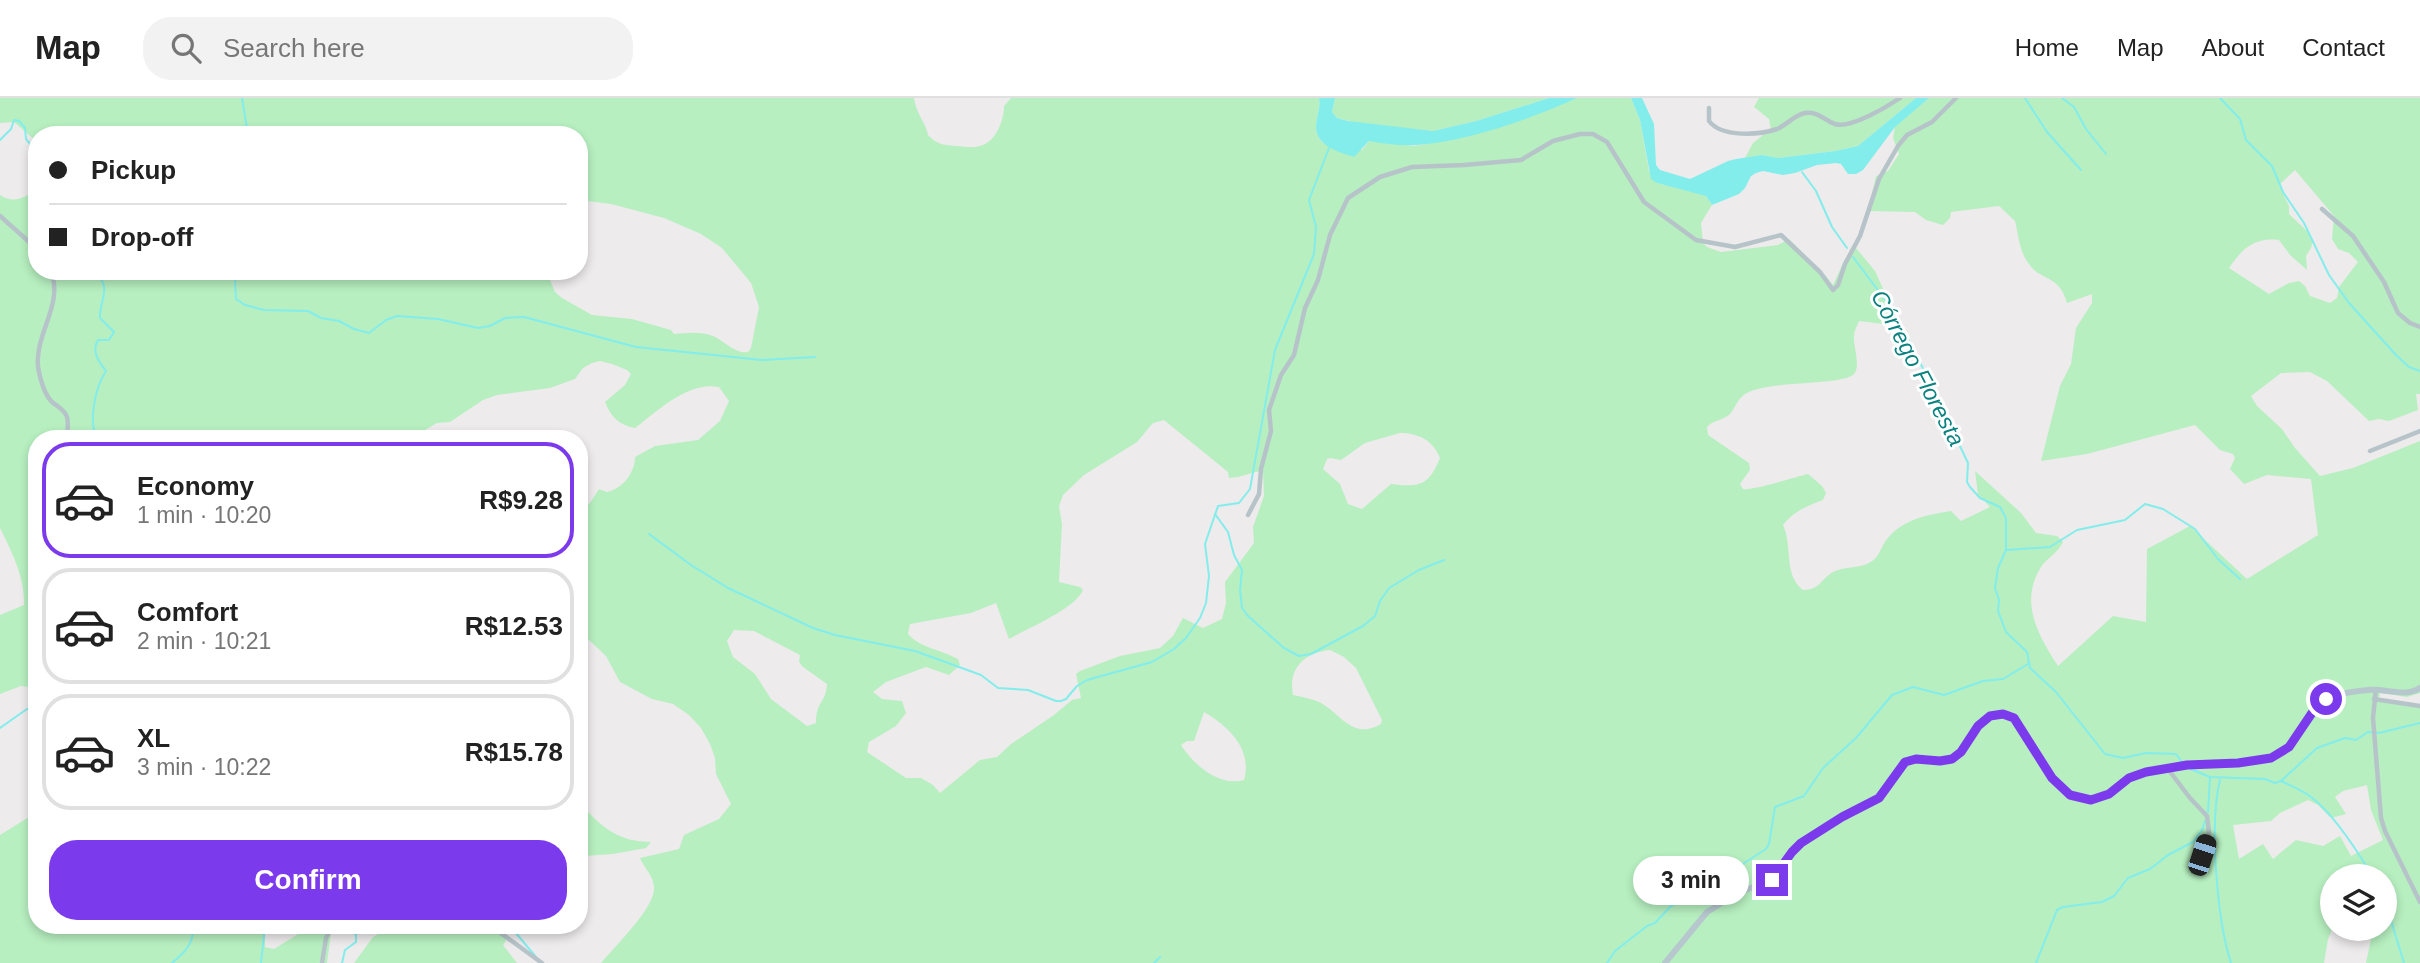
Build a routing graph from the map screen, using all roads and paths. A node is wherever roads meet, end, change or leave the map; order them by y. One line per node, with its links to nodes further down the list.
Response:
1 (1900, 98): 3 (street)
2 (1956, 98): 12 (street)
3 (1709, 108)
4 (2322, 209): 8 (street)
5 (0, 216): 6 (street)
6 (28, 241)
7 (55, 280): 9 (street)
8 (2420, 327)
9 (67, 430)
10 (2420, 431): 11 (street)
11 (2370, 451)
12 (1248, 515)
13 (2420, 688): 14 (main road)
14 (2376, 690): 15 (street); 17 (main road)
15 (2374, 699): 16 (street); 19 (street)
16 (2420, 706)
17 (2168, 769): 18 (street); 24 (main road)
18 (2202, 855)
19 (2420, 902)
20 (328, 934): 22 (street)
21 (502, 934): 23 (street)
22 (321, 963)
23 (542, 963)
24 (1665, 963)

